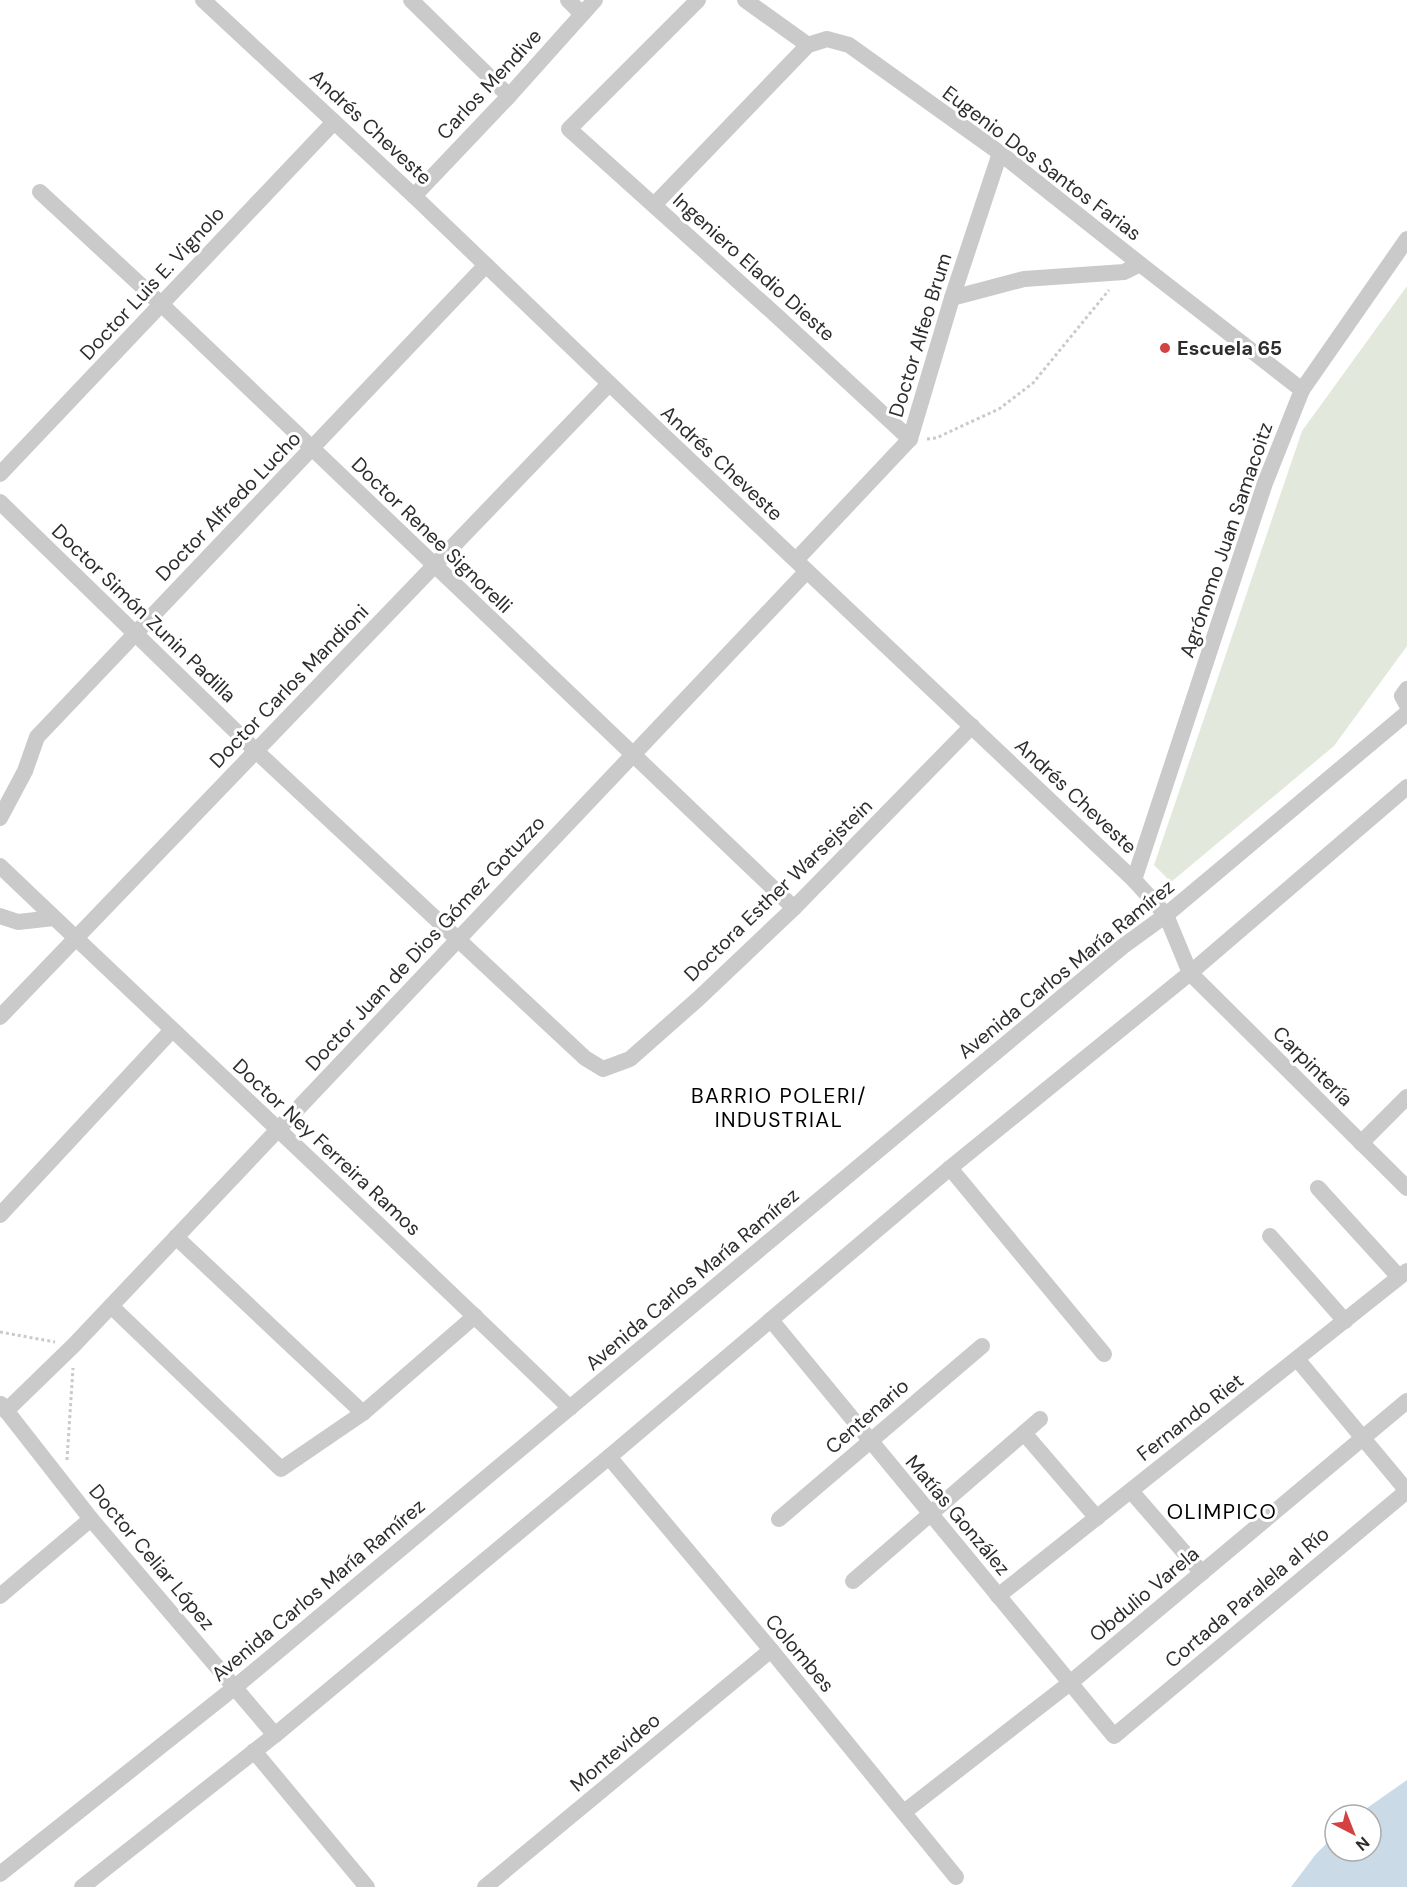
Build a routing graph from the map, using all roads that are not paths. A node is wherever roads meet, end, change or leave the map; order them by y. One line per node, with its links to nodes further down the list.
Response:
1 (203, 0): 10 (street, Andrés Cheveste)
2 (411, 0): 9 (street)
3 (568, 0): 7 (street)
4 (595, 0): 7 (street, Carlos Mendive)
5 (698, 0): 14 (street, Ingeniero Eladio Dieste)
6 (746, 0): 8 (street)
7 (582, 14): 9 (street, Carlos Mendive)
8 (808, 45): 11 (street, Eugenio Dos Santos Farias); 14 (street)
9 (509, 96): 13 (street, Carlos Mendive)
10 (334, 122): 13 (street, Andrés Cheveste); 19 (street, Doctor Luis E. Vignolo)
11 (1000, 153): 16 (street, Eugenio Dos Santos Farias); 18 (street, Doctor Alfeo Brum)
12 (40, 192): 19 (street, Doctor Renee Signorelli)
13 (414, 196): 17 (street, Andrés Cheveste)
14 (654, 205): 22 (street, Ingeniero Eladio Dieste)
15 (1407, 239): 21 (street, Agrónomo Juan Samacoitz)
16 (1140, 264): 18 (street); 21 (street, Eugenio Dos Santos Farias)
17 (486, 265): 20 (street, Andrés Cheveste); 23 (street, Doctor Alfredo Lucho)
18 (952, 298): 22 (street, Doctor Alfeo Brum)
19 (161, 304): 23 (street, Doctor Renee Signorelli); 24 (street, Doctor Luis E. Vignolo)
20 (609, 384): 26 (street, Doctor Carlos Mandioni); 27 (street, Andrés Cheveste)
21 (1302, 390): 38 (street, Agrónomo Juan Samacoitz)
22 (910, 439): 27 (street, Doctor Alfeo Brum)
23 (312, 449): 26 (street, Doctor Renee Signorelli); 28 (street, Doctor Alfredo Lucho)
24 (0, 474)
25 (0, 502): 28 (street, Doctor Simón Zunin Padilla)
26 (434, 566): 33 (street, Doctor Carlos Mandioni); 34 (street, Doctor Renee Signorelli)
27 (801, 566): 32 (street, Andrés Cheveste); 34 (street, Doctor Juan de Dios Gómez Gotuzzo)
28 (135, 634): 33 (street, Doctor Simón Zunin Padilla); 36 (street, Doctor Alfredo Lucho)
29 (1407, 688): 30 (street)
30 (1407, 705)
31 (1407, 713): 40 (street, Avenida Carlos María Ramírez)
32 (972, 726): 38 (street, Andrés Cheveste); 39 (street, Doctora Esther Warsejstein)
33 (255, 751): 43 (street, Doctor Carlos Mandioni); 44 (street, Doctor Simón Zunin Padilla)
34 (633, 755): 39 (street, Doctor Renee Signorelli); 44 (street, Doctor Juan de Dios Gómez Gotuzzo)
35 (1407, 787): 45 (street)
36 (0, 818)
37 (0, 866): 42 (street, Doctor Ney Ferreira Ramos)
38 (1134, 879): 40 (street, Andrés Cheveste)
39 (794, 908): 48 (street, Doctora Esther Warsejstein)
40 (1166, 915): 45 (street, Andrés Cheveste); 68 (street, Avenida Carlos María Ramírez)
41 (0, 916): 42 (street)
42 (54, 918): 43 (street, Doctor Ney Ferreira Ramos)
43 (76, 938): 46 (street, Doctor Carlos Mandioni); 47 (street, Doctor Ney Ferreira Ramos)
44 (458, 939): 48 (street, Doctor Simón Zunin Padilla); 50 (street, Doctor Juan de Dios Gómez Gotuzzo)
45 (1190, 973): 51 (street, Carpintería); 52 (street)
46 (0, 1017)
47 (172, 1030): 50 (street, Doctor Ney Ferreira Ramos); 55 (street)
48 (603, 1069)
49 (1407, 1097): 51 (street)
50 (279, 1129): 57 (street, Doctor Juan de Dios Gómez Gotuzzo); 60 (street, Doctor Ney Ferreira Ramos)
51 (1361, 1143): 54 (street, Carpintería)
52 (950, 1168): 61 (street); 64 (street)
53 (1318, 1188): 58 (street)
54 (1407, 1188)
55 (0, 1215)
56 (1270, 1236): 62 (street)
57 (176, 1237): 59 (street, Doctor Juan de Dios Gómez Gotuzzo); 69 (street)
58 (1403, 1274): 62 (street, Fernando Riet)
59 (111, 1306): 67 (street, Doctor Juan de Dios Gómez Gotuzzo); 69 (street)
60 (475, 1316): 68 (street, Doctor Ney Ferreira Ramos); 69 (street)
61 (771, 1320): 73 (street, Matías González); 74 (street)
62 (1344, 1321): 65 (street, Fernando Riet)
63 (982, 1346): 73 (street, Centenario)
64 (1104, 1354)
65 (1297, 1359): 72 (street); 75 (street, Fernando Riet)
66 (1407, 1401): 72 (street, Obdulio Varela)
67 (3, 1407): 79 (street, Doctor Celiar López)
68 (570, 1408): 87 (street, Avenida Carlos María Ramírez)
69 (363, 1413)
70 (1040, 1419): 71 (street)
71 (1024, 1433): 77 (street); 78 (street)
72 (1363, 1438): 76 (street); 81 (street, Obdulio Varela)
73 (870, 1441): 77 (street, Matías González); 80 (street, Centenario)
74 (609, 1457): 85 (street, Colombes); 88 (street)
75 (1131, 1491): 78 (street, Fernando Riet); 81 (street)
76 (1407, 1491): 89 (street, Cortada Paralela al Río)
77 (931, 1514): 82 (street); 84 (street, Matías González)
78 (1097, 1518): 84 (street, Fernando Riet)
79 (91, 1519): 83 (street); 87 (street, Doctor Celiar López)
80 (779, 1519)
81 (1202, 1573): 86 (street, Obdulio Varela)
82 (853, 1581)
83 (0, 1596)
84 (998, 1596): 86 (street, Matías González)
85 (771, 1650): 91 (street, Colombes); 96 (street, Montevideo)
86 (1070, 1683): 89 (street, Matías González); 91 (street, Obdulio Varela)
87 (234, 1688): 88 (street, Doctor Celiar López); 92 (street, Avenida Carlos María Ramírez)
88 (275, 1735): 90 (street)
89 (1114, 1736)
90 (254, 1751): 94 (street); 95 (street)
91 (904, 1812): 93 (street, Colombes)
92 (0, 1874)
93 (956, 1877)
94 (82, 1887)
95 (367, 1887)
96 (485, 1887)

